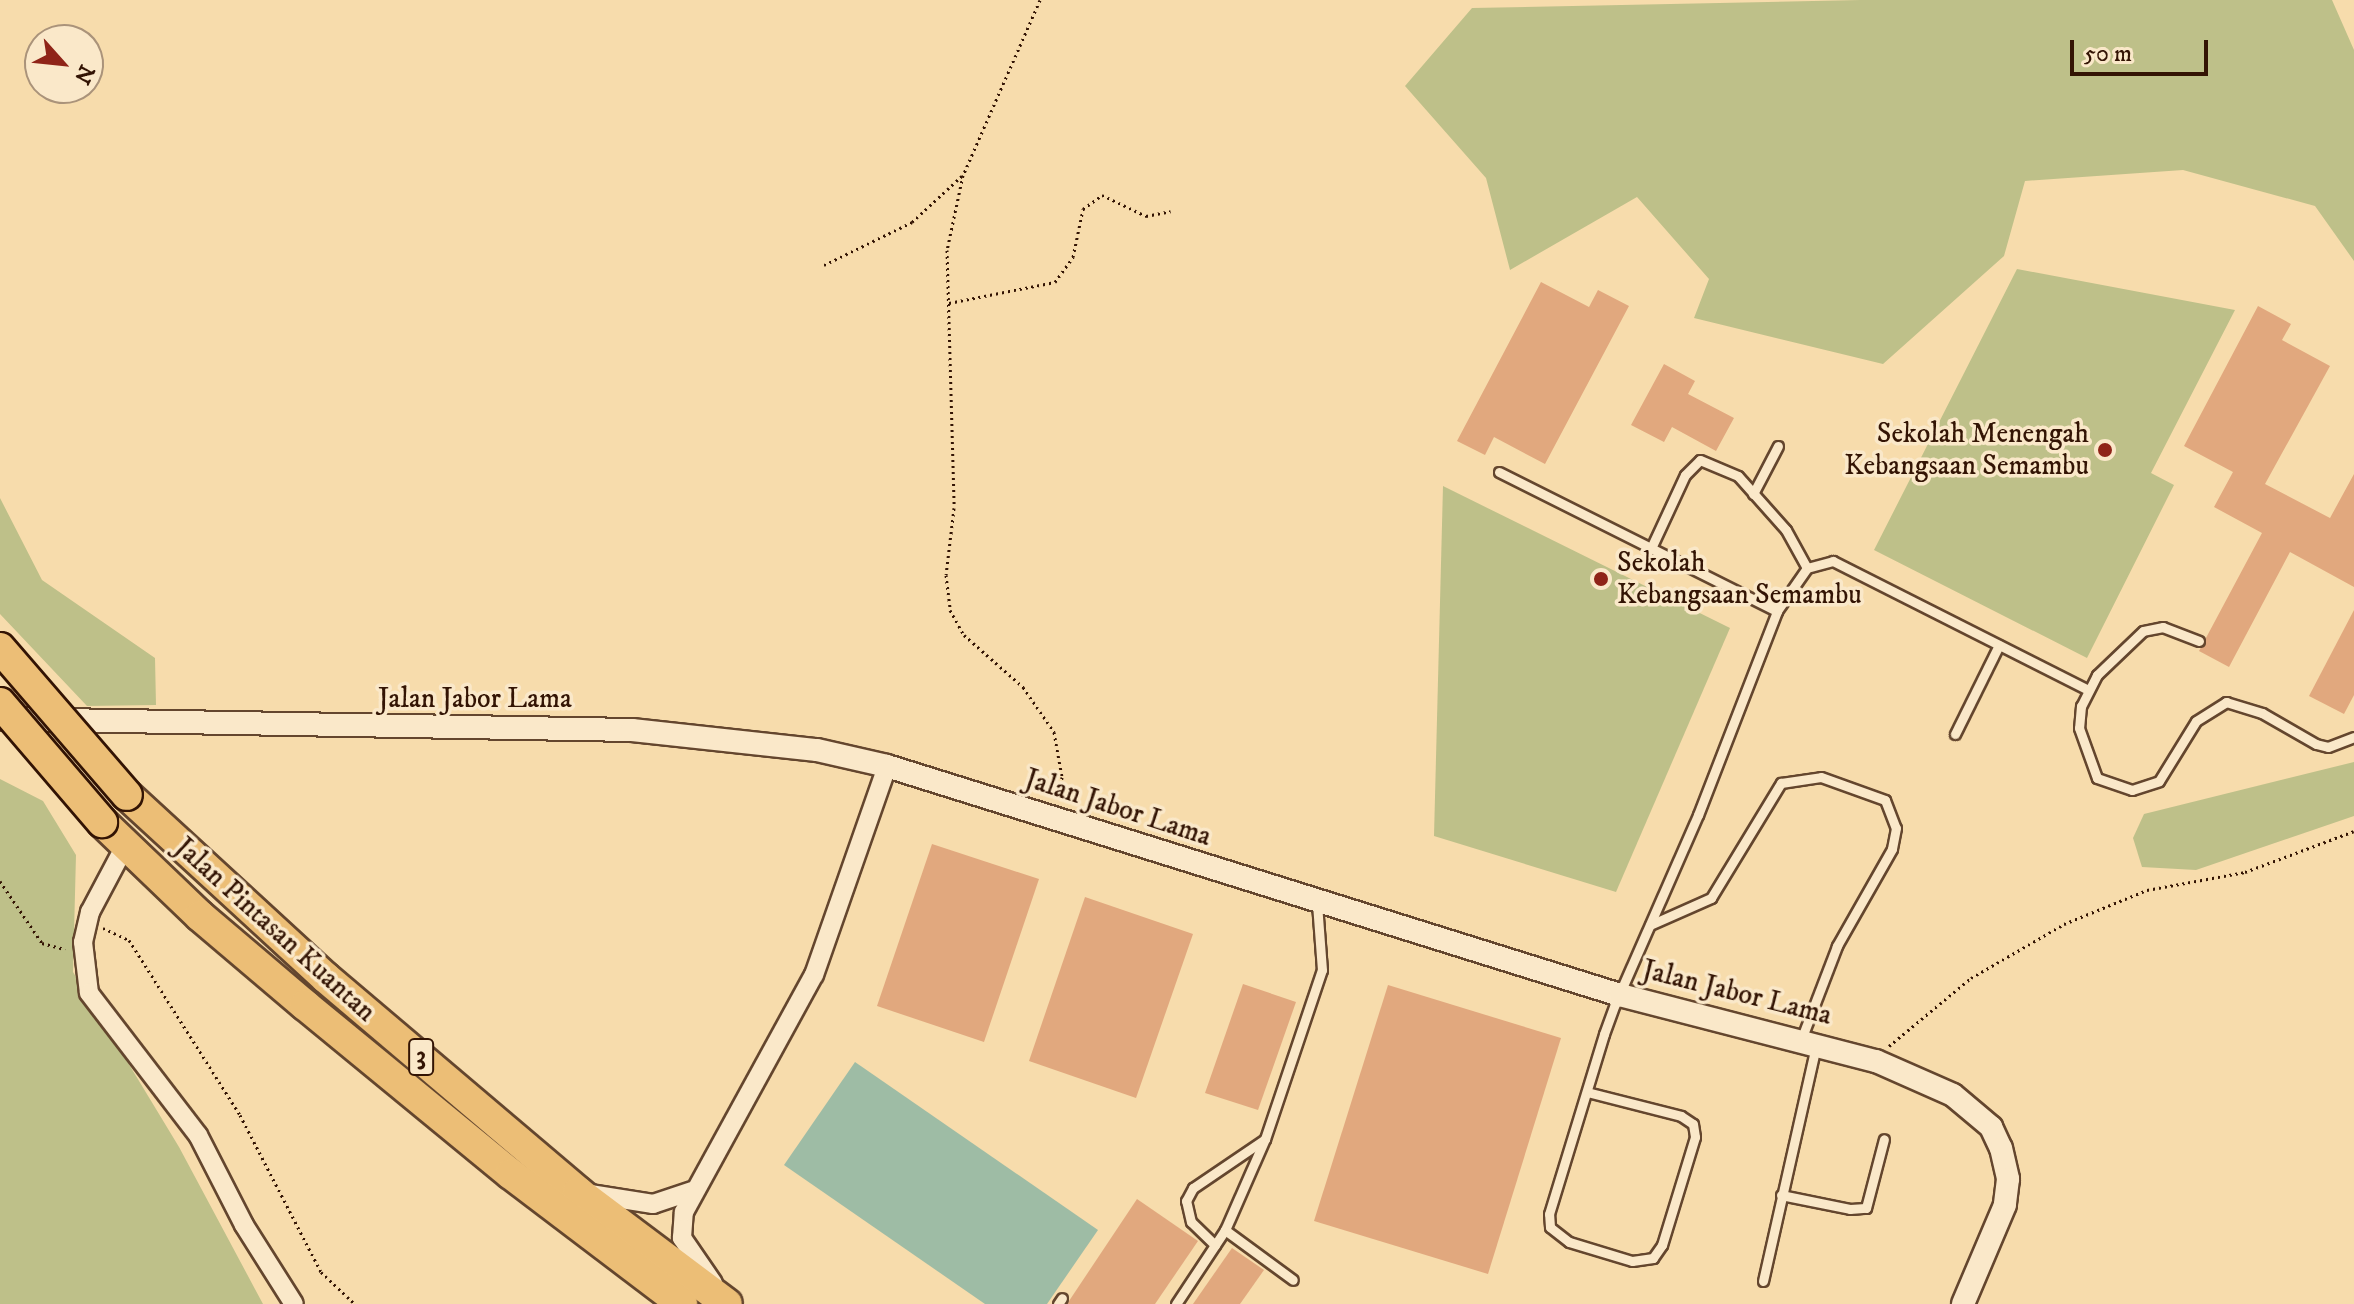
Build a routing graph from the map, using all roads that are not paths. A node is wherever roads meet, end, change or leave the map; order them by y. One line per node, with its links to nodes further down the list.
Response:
1 (1778, 446): 3 (lane)
2 (1499, 472): 4 (lane)
3 (1753, 494): 4 (lane); 5 (lane)
4 (1652, 546): 6 (lane)
5 (1807, 568): 6 (lane); 8 (lane)
6 (1777, 611): 18 (lane)
7 (2199, 641): 10 (lane)
8 (1999, 645): 10 (lane); 13 (lane)
9 (0, 648): 25 (highway, Jalan Pintasan Kuantan / 3, bridge)
10 (2088, 690): 14 (lane)
11 (0, 703): 16 (highway, Jalan Pintasan Kuantan / 3, bridge)
12 (0, 719): 15 (street, Jalan Jabor Lama)
13 (1955, 734)
14 (2354, 737)
15 (887, 766): 17 (street, Jalan Jabor Lama); 24 (street)
16 (125, 846): 31 (street); 32 (highway, Jalan Pintasan Kuantan / 3)
17 (1317, 903): 19 (street, Jalan Jabor Lama); 22 (lane)
18 (1650, 925): 19 (lane); 20 (lane)
19 (1620, 995): 20 (street, Jalan Jabor Lama); 21 (lane)
20 (1809, 1042): 26 (lane); 35 (street, Jalan Jabor Lama)
21 (1587, 1092): 21 (lane)
22 (1265, 1139): 27 (lane); 28 (lane)
23 (1884, 1139): 26 (lane)
24 (692, 1191): 25 (street); 33 (street)
25 (578, 1192): 33 (highway, Jalan Pintasan Kuantan / 3)
26 (1781, 1195): 30 (lane)
27 (1225, 1230): 28 (lane); 29 (lane)
28 (1215, 1245): 34 (lane)
29 (1293, 1280)
30 (1763, 1281)
31 (294, 1304)
32 (682, 1304)
33 (727, 1304)
34 (1176, 1304)
35 (1963, 1304)

